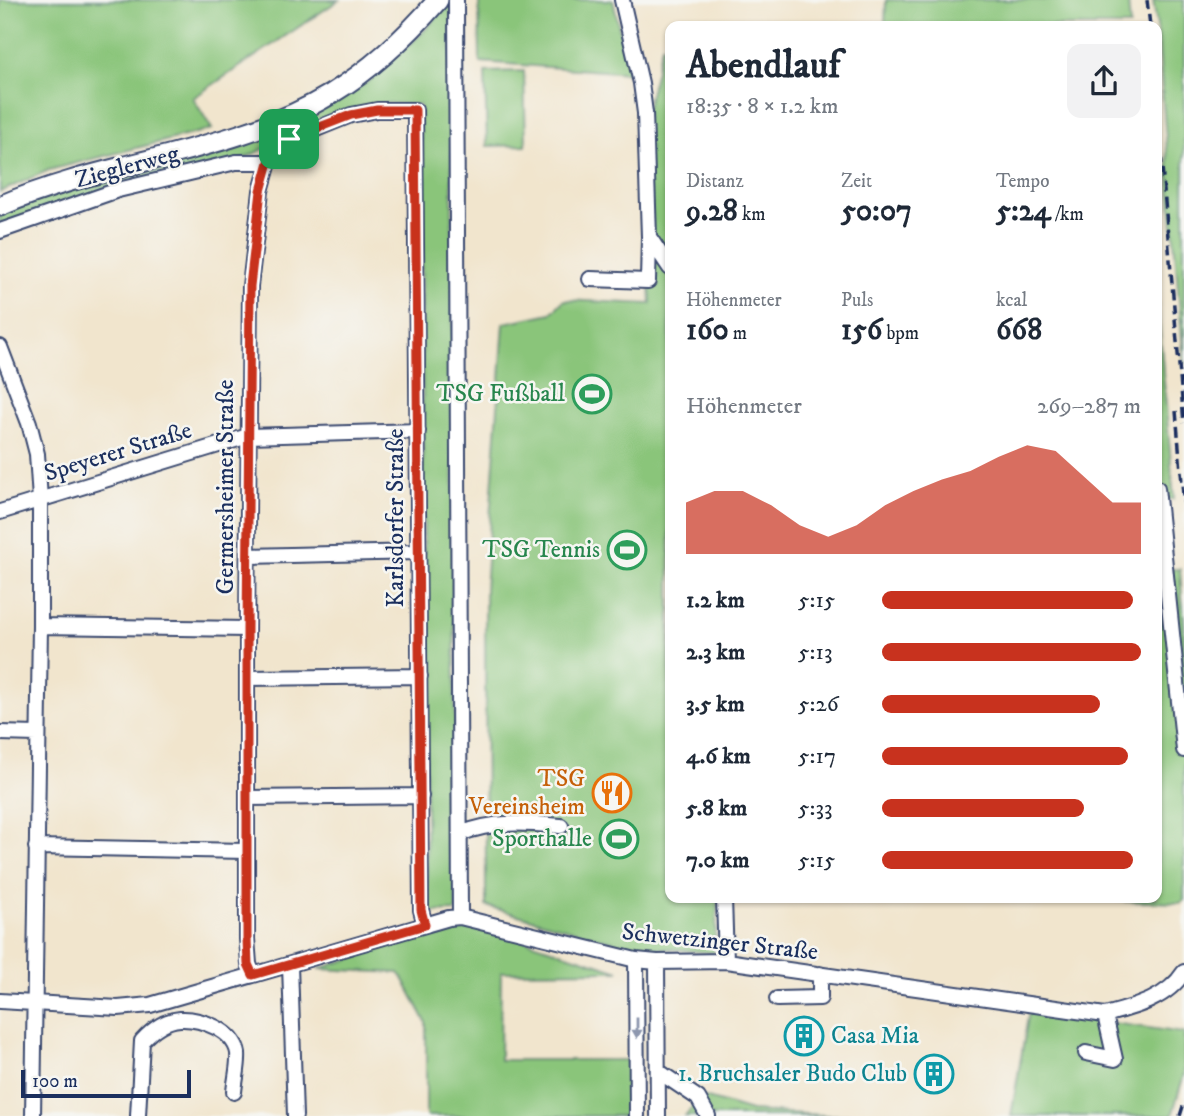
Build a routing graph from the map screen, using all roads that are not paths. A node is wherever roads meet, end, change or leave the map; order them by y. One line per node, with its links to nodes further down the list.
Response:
1 (438, 0): 5 (main road)
2 (456, 0): 31 (street)
3 (622, 0): 10 (street)
4 (415, 110): 6 (street, Germersheimer Straße); 14 (street, Karlsdorfer Straße)
5 (281, 118): 6 (street); 8 (main road)
6 (289, 139): 7 (street, Germersheimer Straße)
7 (269, 162): 9 (street, Zieglerweg); 15 (street, Germersheimer Straße)
8 (0, 206)
9 (0, 231)
10 (649, 237): 11 (street); 12 (street)
11 (665, 261)
12 (590, 279)
13 (0, 348): 16 (street)
14 (418, 431): 15 (street, Speyerer Straße); 19 (street, Karlsdorfer Straße)
15 (248, 436): 16 (street, Speyerer Straße); 20 (street, Germersheimer Straße)
16 (40, 500): 17 (street, Speyerer Straße); 21 (street)
17 (0, 512)
18 (1162, 551): 27 (street)
19 (418, 552): 20 (street); 23 (street, Karlsdorfer Straße)
20 (248, 556): 22 (street, Germersheimer Straße)
21 (40, 626): 22 (street); 26 (street)
22 (247, 629): 24 (street, Germersheimer Straße)
23 (420, 676): 24 (street); 28 (street, Karlsdorfer Straße)
24 (247, 678): 29 (street, Germersheimer Straße)
25 (0, 733): 26 (street)
26 (37, 734): 32 (street)
27 (1183, 743)
28 (421, 796): 29 (street); 36 (street, Karlsdorfer Straße)
29 (248, 798): 33 (street, Germersheimer Straße)
30 (561, 826): 31 (street)
31 (460, 834): 35 (street)
32 (36, 847): 33 (street); 47 (street)
33 (247, 851): 43 (street, Germersheimer Straße)
34 (725, 905): 38 (street)
35 (460, 917): 36 (street, Schwetzinger Straße); 37 (street, Schwetzinger Straße)
36 (425, 925): 40 (street, Schwetzinger Straße)
37 (636, 960): 39 (street, Schwetzinger Straße); 56 (street, one-way to 56)
38 (726, 961): 39 (street, Schwetzinger Straße); 42 (street, Schwetzinger Straße)
39 (657, 962): 51 (street)
40 (290, 965): 43 (street, Schwetzinger Straße); 55 (street)
41 (1184, 972): 48 (street, Schwetzinger Straße)
42 (820, 974): 45 (street); 48 (street, Schwetzinger Straße)
43 (253, 975): 44 (street, Schwetzinger Straße)
44 (177, 998): 47 (street, Schwetzinger Straße); 49 (street)
45 (777, 999)
46 (0, 1001): 47 (street, Schwetzinger Straße)
47 (34, 1004): 53 (street)
48 (1105, 1015): 50 (street)
49 (180, 1019): 52 (street); 54 (street)
50 (1086, 1053)
51 (658, 1072): 57 (street); 58 (street)
52 (234, 1092)
53 (33, 1116)
54 (138, 1116)
55 (295, 1116)
56 (637, 1116)
57 (658, 1116)
58 (708, 1116)

